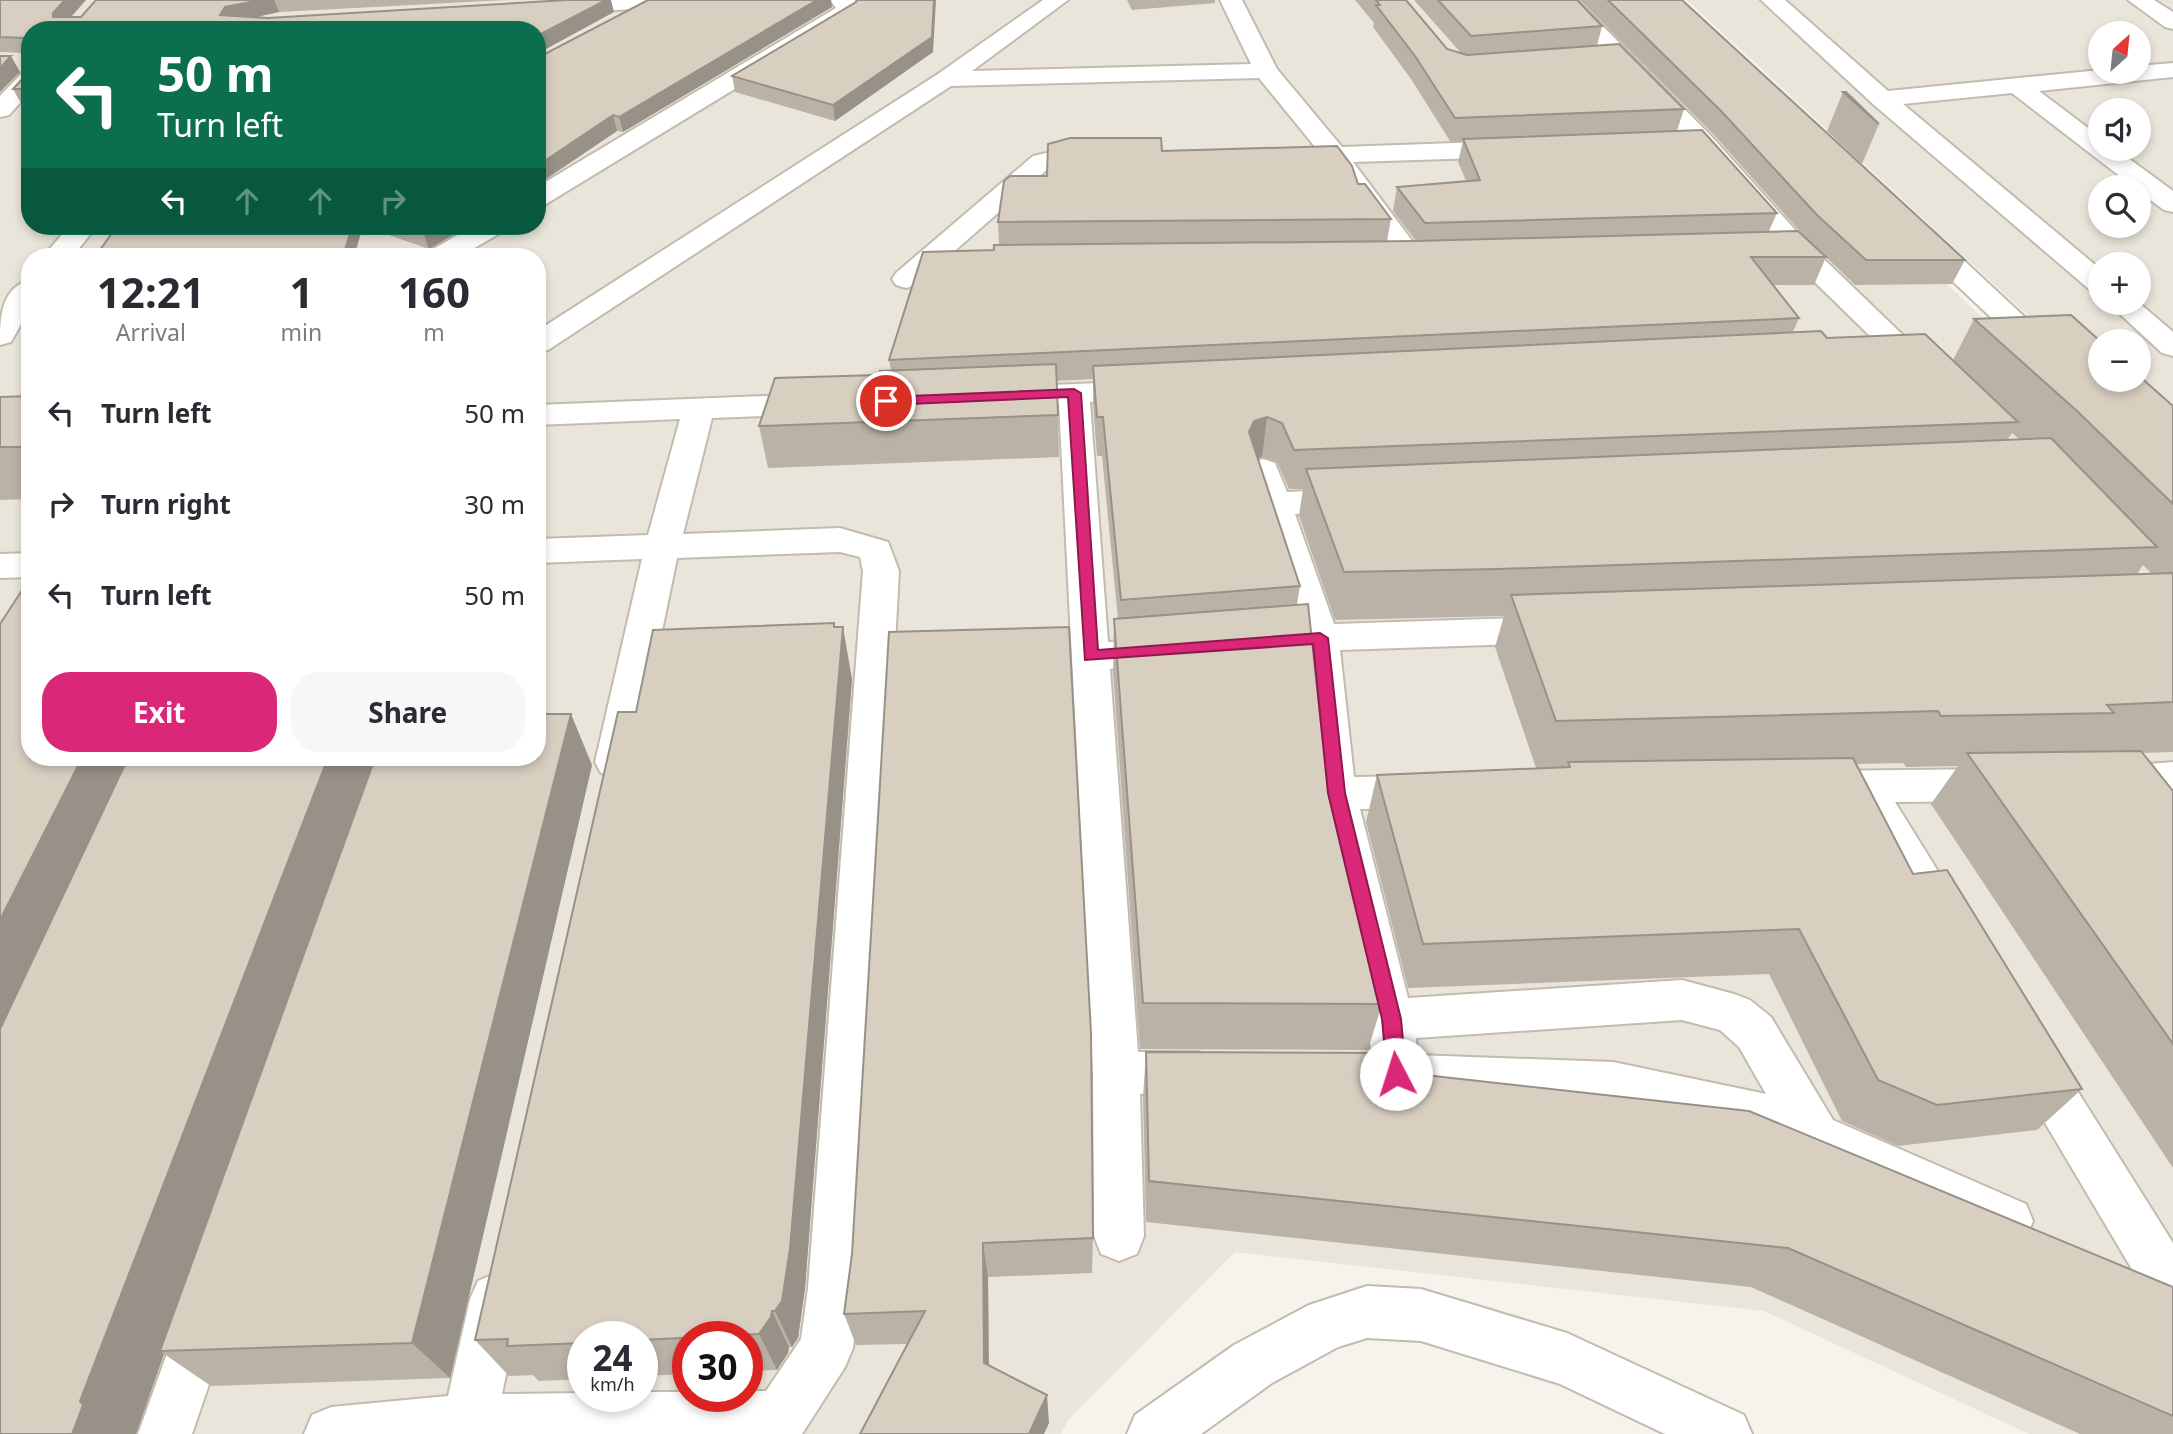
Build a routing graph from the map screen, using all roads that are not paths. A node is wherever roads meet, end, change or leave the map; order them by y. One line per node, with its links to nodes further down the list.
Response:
1 (659, 0): 2 (street); 9 (street); 11 (street)
2 (674, 0)
3 (841, 0): 27 (street)
4 (1057, 0): 14 (street)
5 (1231, 0): 13 (street)
6 (1565, 0): 20 (street)
7 (1772, 0): 17 (street)
8 (2139, 0): 10 (street)
9 (537, 7)
10 (2173, 22)
11 (616, 25)
12 (2173, 70): 15 (street)
13 (1266, 71): 14 (street); 25 (street)
14 (946, 79): 40 (street)
15 (2018, 86): 17 (street); 19 (street)
16 (21, 88): 18 (street)
17 (1882, 99): 36 (street)
18 (0, 110)
19 (2088, 140)
20 (1703, 142): 21 (street); 31 (street)
21 (1676, 143)
22 (1540, 148): 25 (street)
23 (1129, 156): 35 (street)
24 (1267, 156): 25 (street)
25 (1336, 156): 34 (street)
26 (2116, 161): 28 (street)
27 (546, 193)
28 (2173, 204)
29 (1900, 217): 44 (street)
30 (477, 235): 32 (street)
31 (1795, 247): 33 (street); 42 (street)
32 (455, 248)
33 (1754, 248)
34 (1383, 258)
35 (965, 262)
36 (2088, 275)
37 (21, 305): 39 (street)
38 (2136, 315): 41 (street)
39 (0, 336)
40 (546, 338)
41 (2173, 346)
42 (1903, 353): 43 (street); 46 (street)
43 (1862, 355)
44 (2062, 368)
45 (1171, 388): 47 (street)
46 (1942, 390)
47 (1074, 393): 48 (street); 59 (street)
48 (976, 397)
49 (851, 403): 50 (street)
50 (698, 410): 51 (street); 53 (street)
51 (546, 415)
52 (1387, 499): 58 (street)
53 (662, 547): 54 (street); 67 (street); 84 (street)
54 (546, 551)
55 (21, 565): 56 (street)
56 (0, 566)
57 (1582, 629): 58 (street)
58 (1320, 638): 59 (street); 65 (street)
59 (1091, 656): 71 (street)
60 (2173, 778): 66 (street)
61 (2028, 785): 62 (street)
62 (1865, 786): 63 (street); 68 (street)
63 (1782, 788)
64 (1462, 792): 65 (street)
65 (1336, 793): 69 (street)
66 (2109, 794)
67 (606, 803)
68 (1965, 950)
69 (1391, 1019): 74 (street); 75 (street)
70 (2015, 1032): 81 (street)
71 (1116, 1073): 72 (street); 76 (street)
72 (1236, 1073)
73 (1329, 1074): 74 (street)
74 (1396, 1074): 75 (street)
75 (1816, 1136): 77 (street)
76 (1119, 1236)
77 (2048, 1238)
78 (505, 1260): 83 (street)
79 (2110, 1267): 82 (street)
80 (219, 1278): 85 (street)
81 (2173, 1290)
82 (2173, 1295)
83 (469, 1422): 84 (street); 86 (street)
84 (775, 1426)
85 (165, 1434)
86 (331, 1434)
87 (1154, 1434): 88 (street)
88 (1725, 1434)

